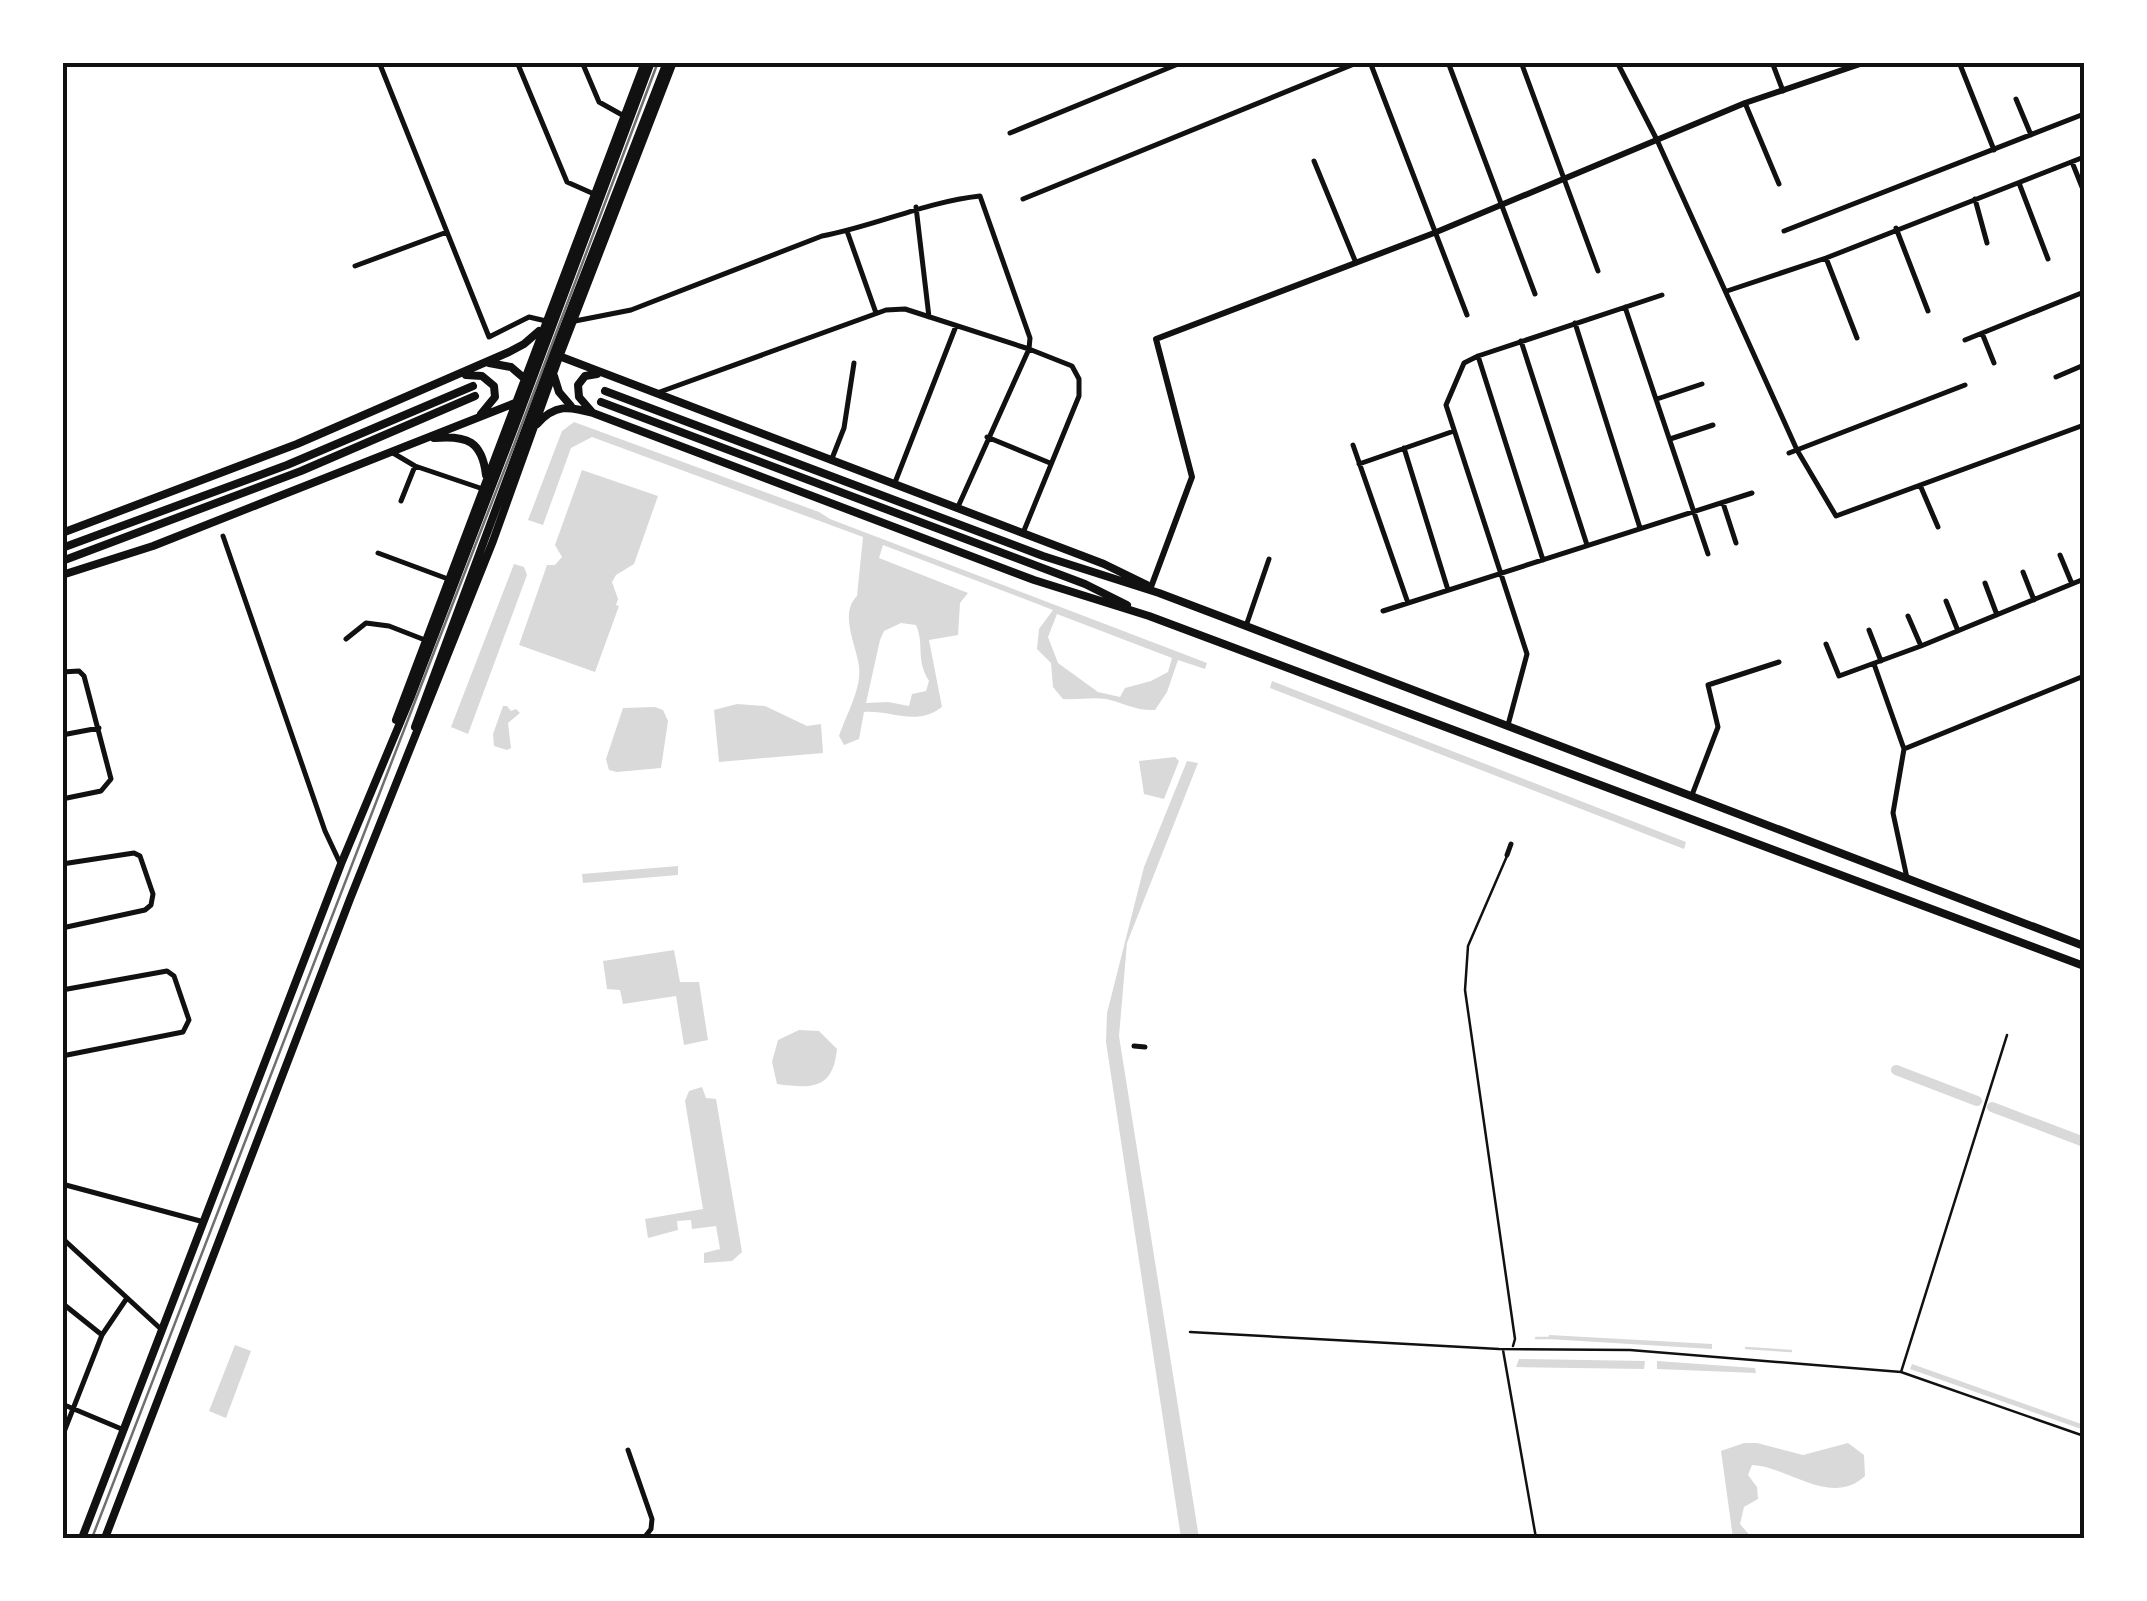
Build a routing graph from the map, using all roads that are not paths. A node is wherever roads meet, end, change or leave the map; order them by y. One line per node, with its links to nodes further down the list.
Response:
1 (379, 62): 40 (street)
2 (517, 62): 32 (street)
3 (582, 62): 20 (street)
4 (648, 62): 20 (main road); 162 (main road)
5 (670, 62): 49 (main road); 164 (main road)
6 (1183, 62): 21 (street)
7 (1360, 62): 34 (street)
8 (1370, 62): 41 (street)
9 (1448, 62): 35 (street)
10 (1521, 62): 28 (street)
11 (1617, 62): 23 (street)
12 (1772, 62): 16 (street)
13 (1866, 62): 15 (street)
14 (1959, 62): 24 (street)
15 (1840, 66): 16 (street)
16 (1783, 90): 18 (street)
17 (2016, 99): 22 (street)
18 (1745, 104): 23 (street); 30 (street)
19 (2084, 114): 22 (street)
20 (624, 117): 32 (main road)
21 (1010, 133)
22 (2031, 135): 24 (street)
23 (1657, 140): 28 (street); 50 (street)
24 (1994, 150): 39 (street)
25 (2084, 157): 27 (street)
26 (1314, 161): 45 (street)
27 (2072, 162): 29 (street); 31 (street)
28 (1564, 179): 35 (street); 47 (street)
29 (2018, 183): 33 (street); 44 (street)
30 (1779, 184)
31 (2084, 192)
32 (594, 194): 48 (main road)
33 (1975, 199): 37 (street); 42 (street)
34 (1023, 200)
35 (1500, 204): 41 (street); 52 (street)
36 (916, 208): 38 (street); 58 (street); 68 (street)
37 (1896, 228): 43 (street); 55 (street)
38 (847, 231): 56 (street); 60 (street)
39 (1784, 231)
40 (447, 232): 46 (street); 59 (street)
41 (1434, 233): 45 (street); 57 (street)
42 (1987, 243)
43 (1826, 258): 50 (street); 64 (street)
44 (2048, 259)
45 (1356, 263): 140 (street)
46 (356, 266)
47 (1598, 271)
48 (560, 282): 49 (main road); 59 (main road)
49 (585, 292): 60 (main road)
50 (1728, 292): 103 (street)
51 (2084, 292): 63 (street)
52 (1536, 294)
53 (1662, 296): 54 (street)
54 (1625, 307): 61 (street); 87 (street)
55 (1928, 311)
56 (876, 314): 58 (street); 86 (street)
57 (1467, 315)
58 (929, 318): 62 (street)
59 (546, 323): 67 (main road); 69 (main road); 70 (main road)
60 (572, 323): 71 (main road)
61 (1575, 323): 66 (street); 120 (street)
62 (956, 326): 68 (street); 112 (street)
63 (1982, 333): 65 (street); 75 (street)
64 (1857, 338)
65 (1965, 340)
66 (1520, 341): 72 (street); 125 (street)
67 (534, 348): 69 (main road); 70 (main road); 81 (main road)
68 (1030, 349): 98 (street); 107 (street)
69 (548, 353): 71 (main road); 77 (main road)
70 (498, 356): 74 (main road)
71 (559, 356): 77 (main road); 78 (main road)
72 (1478, 356): 97 (street); 132 (street)
73 (854, 363): 106 (street)
74 (480, 364): 80 (main road); 81 (main road)
75 (1994, 364)
76 (2084, 365): 79 (street)
77 (552, 369): 84 (main road); 90 (main road); 91 (main road)
78 (607, 376): 86 (main road); 92 (main road)
79 (2056, 376)
80 (451, 378): 93 (main road); 121 (main road)
81 (524, 378): 84 (main road); 89 (main road)
82 (1702, 384): 87 (street)
83 (1965, 385): 103 (street)
84 (531, 387): 89 (main road); 91 (main road)
85 (605, 391): 140 (main road)
86 (654, 394): 106 (main road)
87 (1656, 400): 100 (street)
88 (601, 402): 147 (main road)
89 (514, 403): 93 (main road); 110 (main road)
90 (571, 406): 92 (main road); 94 (main road)
91 (540, 413): 94 (main road)
92 (593, 413): 147 (main road)
93 (478, 418): 99 (main road)
94 (537, 424): 113 (main road)
95 (1712, 425): 100 (street)
96 (2084, 425): 111 (street)
97 (1454, 430): 102 (street); 135 (street)
98 (987, 437): 107 (street); 117 (street)
99 (426, 438): 104 (main road); 110 (main road)
100 (1670, 440): 118 (street)
101 (1353, 445): 108 (street)
102 (1404, 448): 108 (street); 141 (street)
103 (1798, 450): 105 (street); 111 (street)
104 (392, 452): 109 (street); 134 (main road)
105 (1789, 453)
106 (832, 461): 112 (main road)
107 (1050, 463): 122 (street)
108 (1359, 464): 144 (street)
109 (416, 466): 110 (street); 115 (street)
110 (484, 484): 113 (main road); 136 (main road)
111 (1920, 484): 119 (street)
112 (894, 485): 117 (main road)
113 (512, 488): 164 (main road)
114 (1752, 493): 116 (street)
115 (401, 501)
116 (1723, 502): 118 (street); 124 (street)
117 (957, 508): 122 (main road)
118 (1694, 511): 120 (street); 128 (street)
119 (1938, 527)
120 (1640, 528): 125 (street)
121 (62, 533)
122 (1023, 534): 140 (main road)
123 (223, 536): 171 (street)
124 (1736, 542)
125 (1587, 545): 132 (street)
126 (62, 548): 130 (main road)
127 (378, 553): 136 (street)
128 (1708, 554)
129 (2060, 555): 139 (street)
130 (62, 560)
131 (1269, 560): 149 (street)
132 (1542, 560): 135 (street)
133 (2023, 572): 142 (street)
134 (62, 574)
135 (1499, 575): 141 (street); 160 (street)
136 (448, 579): 153 (main road)
137 (2084, 579): 139 (street)
138 (1985, 584): 146 (street)
139 (2072, 584): 142 (street)
140 (1155, 590): 149 (main road)
141 (1448, 590): 144 (street)
142 (2034, 600): 146 (street)
143 (1946, 601): 151 (street)
144 (1408, 603): 145 (street)
145 (1383, 611)
146 (1997, 615): 151 (street)
147 (1149, 616): 175 (main road)
148 (1908, 616): 155 (street)
149 (1246, 626): 160 (main road)
150 (1869, 630): 157 (street)
151 (1958, 631): 155 (street)
152 (346, 639): 153 (street)
153 (425, 640): 162 (main road)
154 (1826, 644): 157 (street)
155 (1921, 646): 157 (street)
156 (1779, 662): 166 (street)
157 (1878, 662): 165 (street)
158 (62, 672): 161 (street)
159 (2084, 676): 165 (street)
160 (1508, 725): 166 (main road)
161 (99, 728): 163 (street); 167 (street)
162 (393, 734): 171 (main road)
163 (62, 735)
164 (412, 740): 199 (main road)
165 (1904, 749): 172 (street)
166 (1692, 795): 172 (main road)
167 (62, 799)
168 (1512, 844): 169 (street)
169 (1507, 854): 190 (lane)
170 (62, 864): 173 (street)
171 (341, 864): 182 (main road)
172 (1908, 879): 174 (main road)
173 (62, 928)
174 (2084, 946)
175 (2084, 966)
176 (62, 990): 180 (street)
177 (2006, 1035): 191 (lane)
178 (1134, 1046): 179 (street)
179 (1145, 1047)
180 (62, 1056)
181 (62, 1184): 182 (street)
182 (204, 1222): 186 (main road)
183 (62, 1238): 184 (street)
184 (126, 1298): 186 (street); 188 (street)
185 (62, 1303): 188 (street)
186 (162, 1330): 194 (main road)
187 (1190, 1332): 189 (lane)
188 (102, 1335): 193 (street)
189 (1503, 1349): 190 (lane); 201 (lane)
190 (1512, 1349): 191 (lane)
191 (1901, 1372): 195 (lane)
192 (62, 1404): 193 (street)
193 (74, 1408): 194 (street); 196 (street)
194 (124, 1430): 198 (main road)
195 (2084, 1436)
196 (62, 1437)
197 (628, 1450): 200 (street)
198 (82, 1538)
199 (105, 1538)
200 (644, 1538)
201 (1536, 1538)

